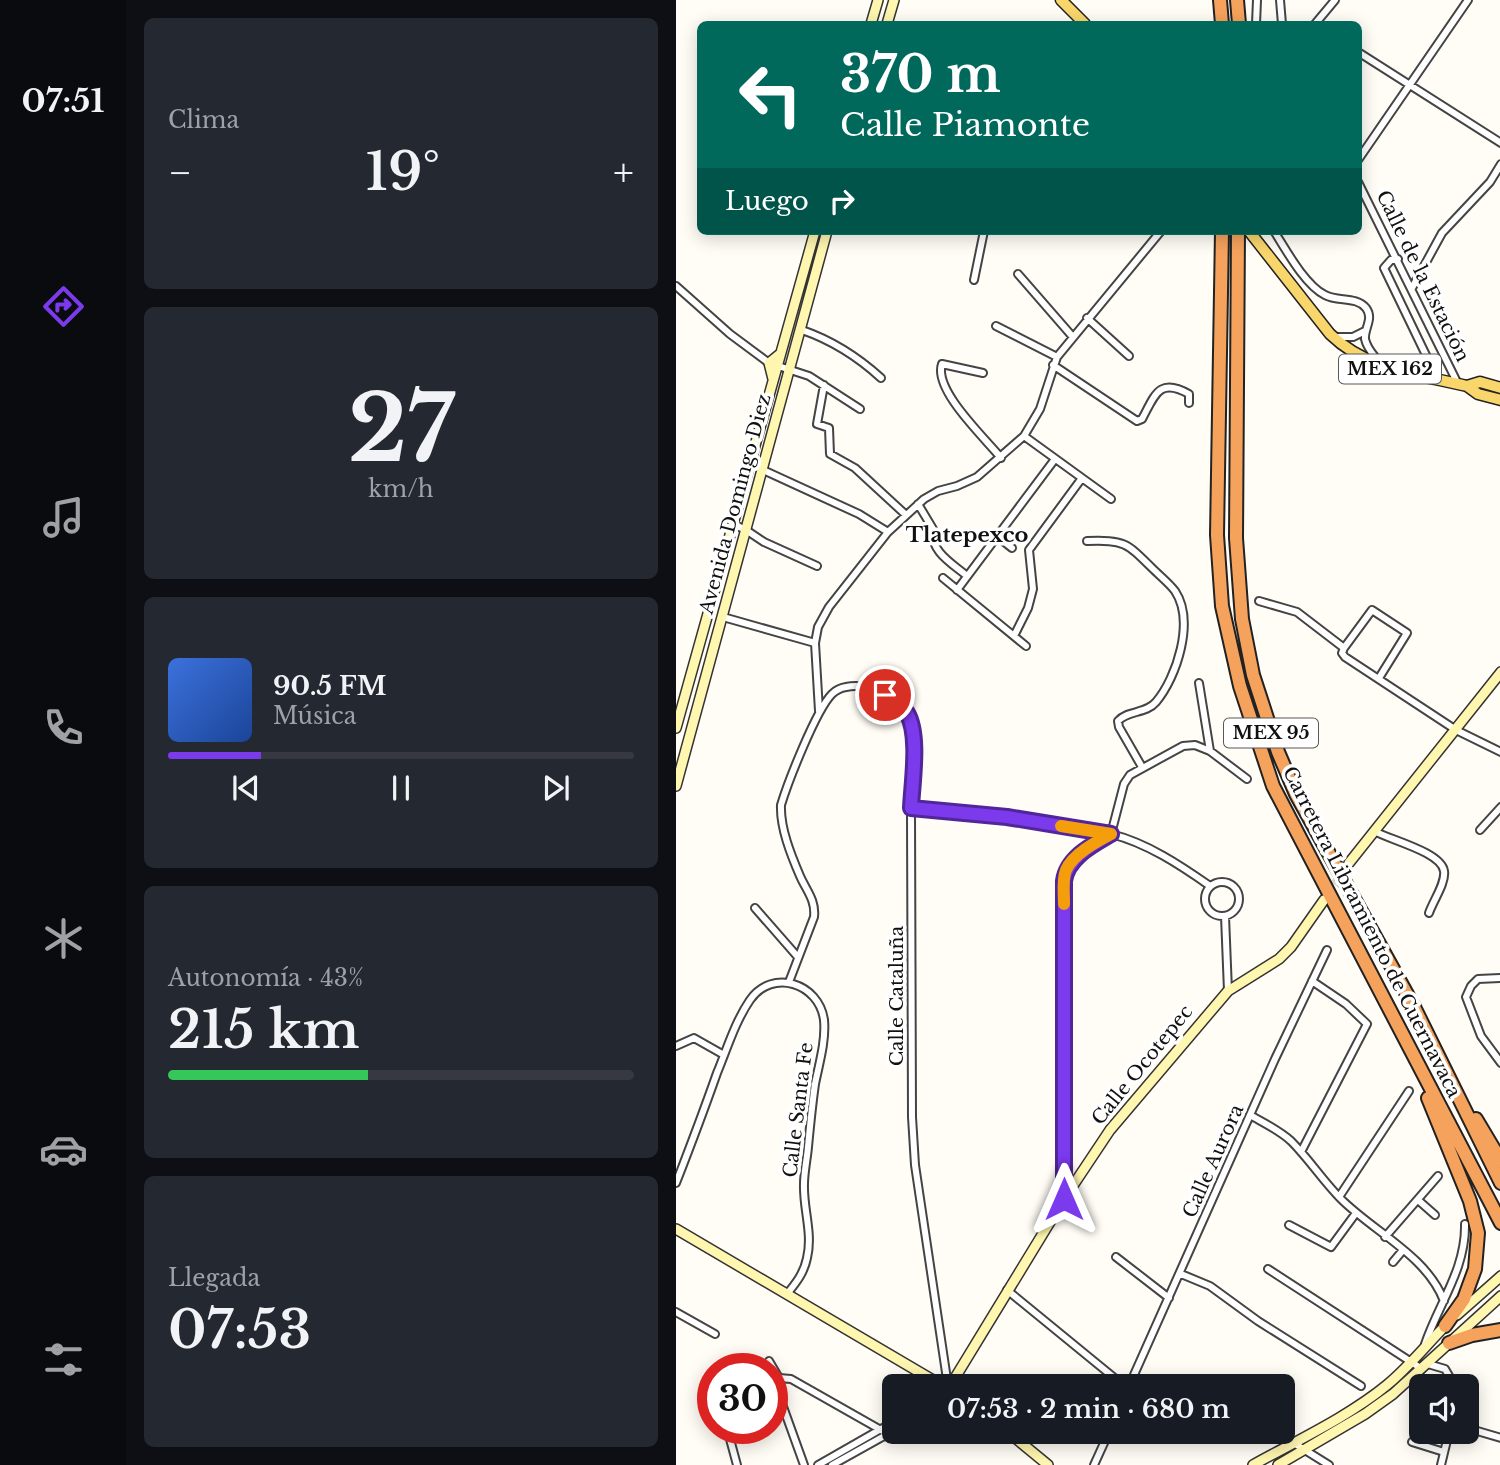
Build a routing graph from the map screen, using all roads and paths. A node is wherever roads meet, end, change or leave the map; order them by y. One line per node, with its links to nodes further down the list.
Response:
1 (878, 0): 10 (main road)
2 (895, 0): 11 (main road)
3 (1061, 0): 12 (main road)
4 (1220, 0): 13 (highway)
5 (1237, 0): 14 (highway)
6 (1257, 0): 15 (street)
7 (1280, 0): 16 (street)
8 (1335, 0): 17 (street)
9 (1468, 0): 19 (street)
10 (872, 21)
11 (888, 21)
12 (1082, 21)
13 (1222, 21)
14 (1238, 21)
15 (1256, 21)
16 (1282, 21)
17 (1318, 21)
18 (1362, 55): 19 (street)
19 (1410, 86): 20 (street); 21 (street)
20 (1500, 143)
21 (1362, 154)
22 (1500, 164): 38 (street)
23 (1362, 190): 33 (street, Calle de la Estación)
24 (814, 235): 48 (main road, Avenida Domingo Diez)
25 (826, 235): 41 (main road, Avenida Domingo Diez)
26 (984, 235): 36 (street)
27 (1158, 235): 39 (street)
28 (1217, 235): 34 (highway)
29 (1222, 235): 34 (highway, Carretera Libramiento de Cuernavaca / MEX 95)
30 (1238, 235): 117 (highway, Carretera Libramiento de Cuernavaca / MEX 95)
31 (1252, 235): 43 (main road, MEX 162)
32 (1277, 235): 42 (street)
33 (1398, 259): 38 (street, Calle de la Estación); 53 (street)
34 (1222, 269): 114 (highway, Carretera Libramiento de Cuernavaca / MEX 95)
35 (1018, 274): 44 (street)
36 (974, 280)
37 (676, 286): 48 (street)
38 (1412, 288): 55 (street, Calle de la Estación)
39 (1087, 318): 44 (street); 45 (street)
40 (996, 326): 46 (street)
41 (802, 330): 50 (main road, Avenida Domingo Diez); 52 (street)
42 (1365, 331): 43 (street); 49 (street)
43 (1330, 334): 49 (main road, MEX 162)
44 (1072, 336): 46 (street)
45 (1129, 356)
46 (1057, 357): 47 (street)
47 (1053, 365): 58 (street); 60 (street)
48 (773, 366): 50 (street); 68 (main road, Avenida Domingo Diez)
49 (1384, 368): 53 (main road, MEX 162)
50 (790, 371): 54 (street); 63 (main road, Avenida Domingo Diez)
51 (983, 373): 61 (street)
52 (881, 378)
53 (1438, 380): 55 (main road, MEX 162)
54 (824, 385): 59 (street); 67 (street)
55 (1463, 385): 56 (main road, MEX 162); 57 (main road, MEX 162)
56 (1500, 388)
57 (1500, 400)
58 (1189, 403)
59 (860, 409)
60 (1024, 436): 61 (street); 62 (street)
61 (1001, 458): 66 (street)
62 (1055, 459): 64 (street); 71 (street)
63 (763, 470): 69 (main road, Avenida Domingo Diez); 70 (street)
64 (1082, 478): 65 (street); 80 (street)
65 (1111, 499)
66 (918, 504): 67 (street); 75 (street)
67 (906, 515): 70 (street)
68 (733, 524): 69 (street); 87 (main road, Avenida Domingo Diez)
69 (746, 530): 74 (street); 79 (main road, Avenida Domingo Diez)
70 (888, 532): 81 (street)
71 (997, 536): 73 (street); 75 (street)
72 (1087, 541): 94 (street)
73 (1012, 548)
74 (817, 566)
75 (967, 576): 77 (street)
76 (943, 578): 77 (street)
77 (957, 590): 80 (street)
78 (1259, 601): 83 (street)
79 (723, 617): 81 (street); 88 (main road, Avenida Domingo Diez)
80 (1014, 636): 82 (street)
81 (815, 643): 89 (street)
82 (1026, 646)
83 (1344, 648): 85 (street); 85 (street)
84 (1500, 672): 91 (main road)
85 (1379, 678): 91 (street)
86 (1199, 683): 92 (street)
87 (686, 697): 88 (main road); 90 (main road, Avenida Domingo Diez)
88 (699, 701): 96 (main road, Avenida Domingo Diez)
89 (819, 713): 98 (street, Calle Cataluña); 109 (street)
90 (677, 723)
91 (1456, 730): 93 (street); 100 (main road)
92 (1210, 751): 94 (street); 95 (street)
93 (1500, 752)
94 (1142, 767): 101 (street)
95 (1247, 779)
96 (676, 786)
97 (1500, 807): 99 (street)
98 (911, 808): 101 (street); 159 (street, Calle Cataluña)
99 (1480, 830)
100 (1374, 831): 102 (main road); 106 (street)
101 (1111, 834): 103 (street); 128 (street)
102 (1349, 863)
103 (1210, 886): 107 (street); 107 (street)
104 (1324, 900): 113 (main road, Calle Ocotepec)
105 (755, 908): 109 (street)
106 (1429, 913)
107 (1225, 916): 113 (street)
108 (1327, 950): 111 (street, Calle Aurora)
109 (797, 956): 112 (street)
110 (1500, 978): 118 (street)
111 (1312, 981): 120 (street, Calle Aurora); 121 (street)
112 (789, 982): 116 (street); 144 (street, Calle Santa Fe)
113 (1228, 990): 128 (main road, Calle Ocotepec)
114 (1401, 1030): 132 (highway, Carretera Libramiento de Cuernavaca / MEX 95); 151 (highway)
115 (676, 1046): 116 (street)
116 (724, 1055): 123 (street)
117 (1438, 1056): 122 (highway); 126 (highway, Carretera Libramiento de Cuernavaca / MEX 95)
118 (1500, 1063)
119 (1409, 1091): 127 (street)
120 (1250, 1115): 121 (street); 141 (street, Calle Aurora)
121 (1301, 1153): 127 (street)
122 (1500, 1161)
123 (680, 1163): 125 (street)
124 (1438, 1176): 129 (street)
125 (676, 1183)
126 (1500, 1184)
127 (1339, 1197): 130 (street)
128 (1064, 1199): 143 (main road, Calle Ocotepec)
129 (1418, 1200): 131 (street); 136 (street)
130 (1356, 1213): 134 (street); 136 (street)
131 (1436, 1215)
132 (1500, 1223)
133 (1465, 1224): 147 (street)
134 (1289, 1225)
135 (676, 1229): 144 (main road)
136 (1385, 1237): 137 (street)
137 (1403, 1250): 139 (street); 147 (street)
138 (1116, 1257): 146 (street)
139 (1394, 1262)
140 (1268, 1269): 156 (street)
141 (1181, 1274): 146 (street, Calle Aurora); 165 (street)
142 (1500, 1276): 148 (main road)
143 (1007, 1290): 160 (main road, Calle Ocotepec); 161 (street)
144 (787, 1294): 158 (main road)
145 (1500, 1296): 150 (main road)
146 (1169, 1298): 162 (street, Calle Aurora)
147 (1444, 1301): 155 (street)
148 (1462, 1310): 150 (main road); 151 (main road)
149 (676, 1312): 153 (street)
150 (1472, 1322): 154 (main road)
151 (1445, 1326): 155 (main road)
152 (1500, 1329): 154 (highway)
153 (715, 1334)
154 (1449, 1343): 157 (main road)
155 (1423, 1349): 156 (main road)
156 (1412, 1362): 157 (street); 172 (main road)
157 (1425, 1366): 163 (street); 180 (main road)
158 (914, 1374)
159 (941, 1374)
160 (950, 1374)
161 (1110, 1374)
162 (1134, 1374)
163 (1448, 1374)
164 (788, 1379): 168 (street)
165 (1360, 1386)
166 (788, 1421): 184 (street)
167 (1500, 1429): 171 (street)
168 (880, 1430): 182 (street)
169 (1479, 1432): 171 (street)
170 (882, 1437): 185 (street)
171 (1499, 1438)
172 (1295, 1442)
173 (731, 1444): 183 (street)
174 (1023, 1444): 186 (main road)
175 (1104, 1444): 187 (street)
176 (1291, 1444): 188 (main road)
177 (1295, 1444): 180 (street)
178 (1418, 1444): 181 (street)
179 (1446, 1444): 181 (street)
180 (1305, 1450): 189 (main road); 190 (street)
181 (1444, 1452): 191 (street)
182 (821, 1464)
183 (737, 1465)
184 (804, 1465)
185 (832, 1465)
186 (1048, 1465)
187 (1094, 1465)
188 (1253, 1465)
189 (1278, 1465)
190 (1329, 1465)
191 (1441, 1465)

